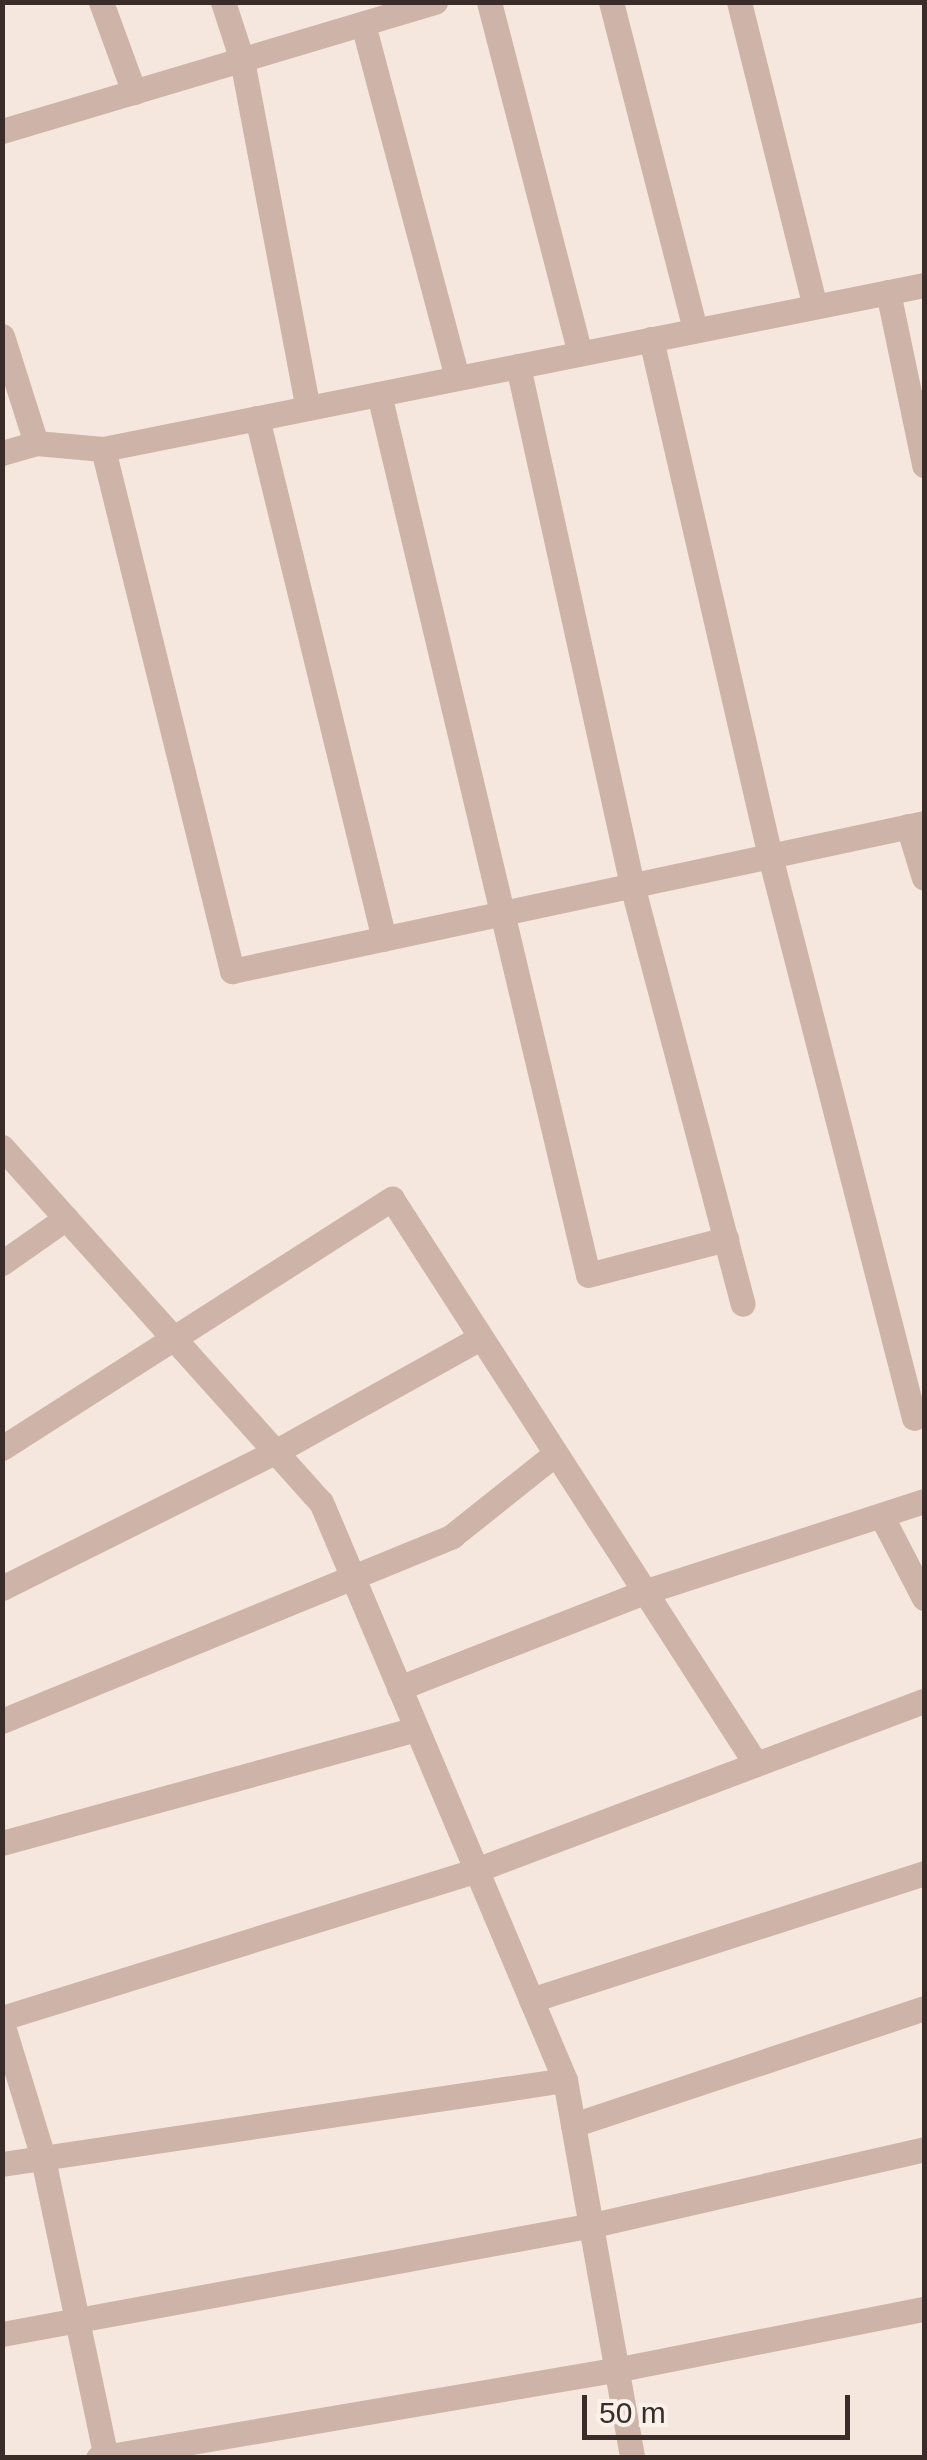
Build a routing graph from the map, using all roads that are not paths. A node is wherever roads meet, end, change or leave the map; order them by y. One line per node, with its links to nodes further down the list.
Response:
1 (101, 2): 9 (street)
2 (223, 2): 8 (street)
3 (435, 2): 7 (street)
4 (489, 2): 17 (street)
5 (611, 2): 14 (street)
6 (740, 2): 13 (street)
7 (363, 24): 8 (street); 19 (street)
8 (242, 60): 9 (street); 21 (street)
9 (134, 92): 10 (street)
10 (2, 131)
11 (924, 285): 12 (street)
12 (888, 292): 13 (street); 26 (street)
13 (816, 306): 14 (street)
14 (695, 330): 16 (street)
15 (2, 336): 23 (street)
16 (651, 339): 17 (street); 28 (street)
17 (580, 353): 18 (street)
18 (518, 366): 19 (street); 30 (street)
19 (457, 378): 20 (street)
20 (379, 394): 21 (street); 31 (street)
21 (308, 408): 22 (street)
22 (257, 418): 24 (street); 32 (street)
23 (36, 443): 24 (street); 25 (street)
24 (103, 449): 32 (street)
25 (2, 452)
26 (924, 465)
27 (916, 825): 28 (street); 29 (street)
28 (770, 856): 30 (street); 40 (street)
29 (924, 878)
30 (632, 886): 31 (street); 35 (street)
31 (502, 914): 32 (street); 35 (street)
32 (384, 938)
33 (2, 1146): 34 (street)
34 (66, 1218): 36 (street); 39 (street)
35 (726, 1239): 37 (street)
36 (2, 1263)
37 (744, 1304)
38 (480, 1338): 39 (street); 42 (street); 43 (street)
39 (175, 1340): 41 (street); 42 (street)
40 (914, 1418)
41 (2, 1448)
42 (275, 1452): 46 (street); 47 (street)
43 (556, 1454): 46 (street); 48 (street)
44 (924, 1501): 45 (street)
45 (882, 1520): 48 (street); 49 (street)
46 (350, 1574): 50 (street); 52 (street)
47 (2, 1588)
48 (644, 1592): 50 (street); 54 (street)
49 (924, 1598)
50 (399, 1688): 53 (street)
51 (924, 1700): 54 (street)
52 (2, 1721)
53 (416, 1730): 55 (street); 56 (street)
54 (756, 1764): 56 (street)
55 (2, 1843)
56 (476, 1870): 58 (street); 60 (street)
57 (924, 1873): 58 (street)
58 (531, 2000): 61 (street)
59 (924, 2008): 62 (street)
60 (2, 2021): 64 (street)
61 (565, 2080): 62 (street); 64 (street)
62 (573, 2126): 66 (street)
63 (924, 2149): 66 (street)
64 (42, 2154): 65 (street); 68 (street)
65 (2, 2164)
66 (593, 2225): 68 (street); 70 (street)
67 (924, 2309): 70 (street)
68 (77, 2319): 69 (street); 71 (street)
69 (2, 2334)
70 (620, 2369): 71 (street); 72 (street)
71 (104, 2457)
72 (632, 2458)

